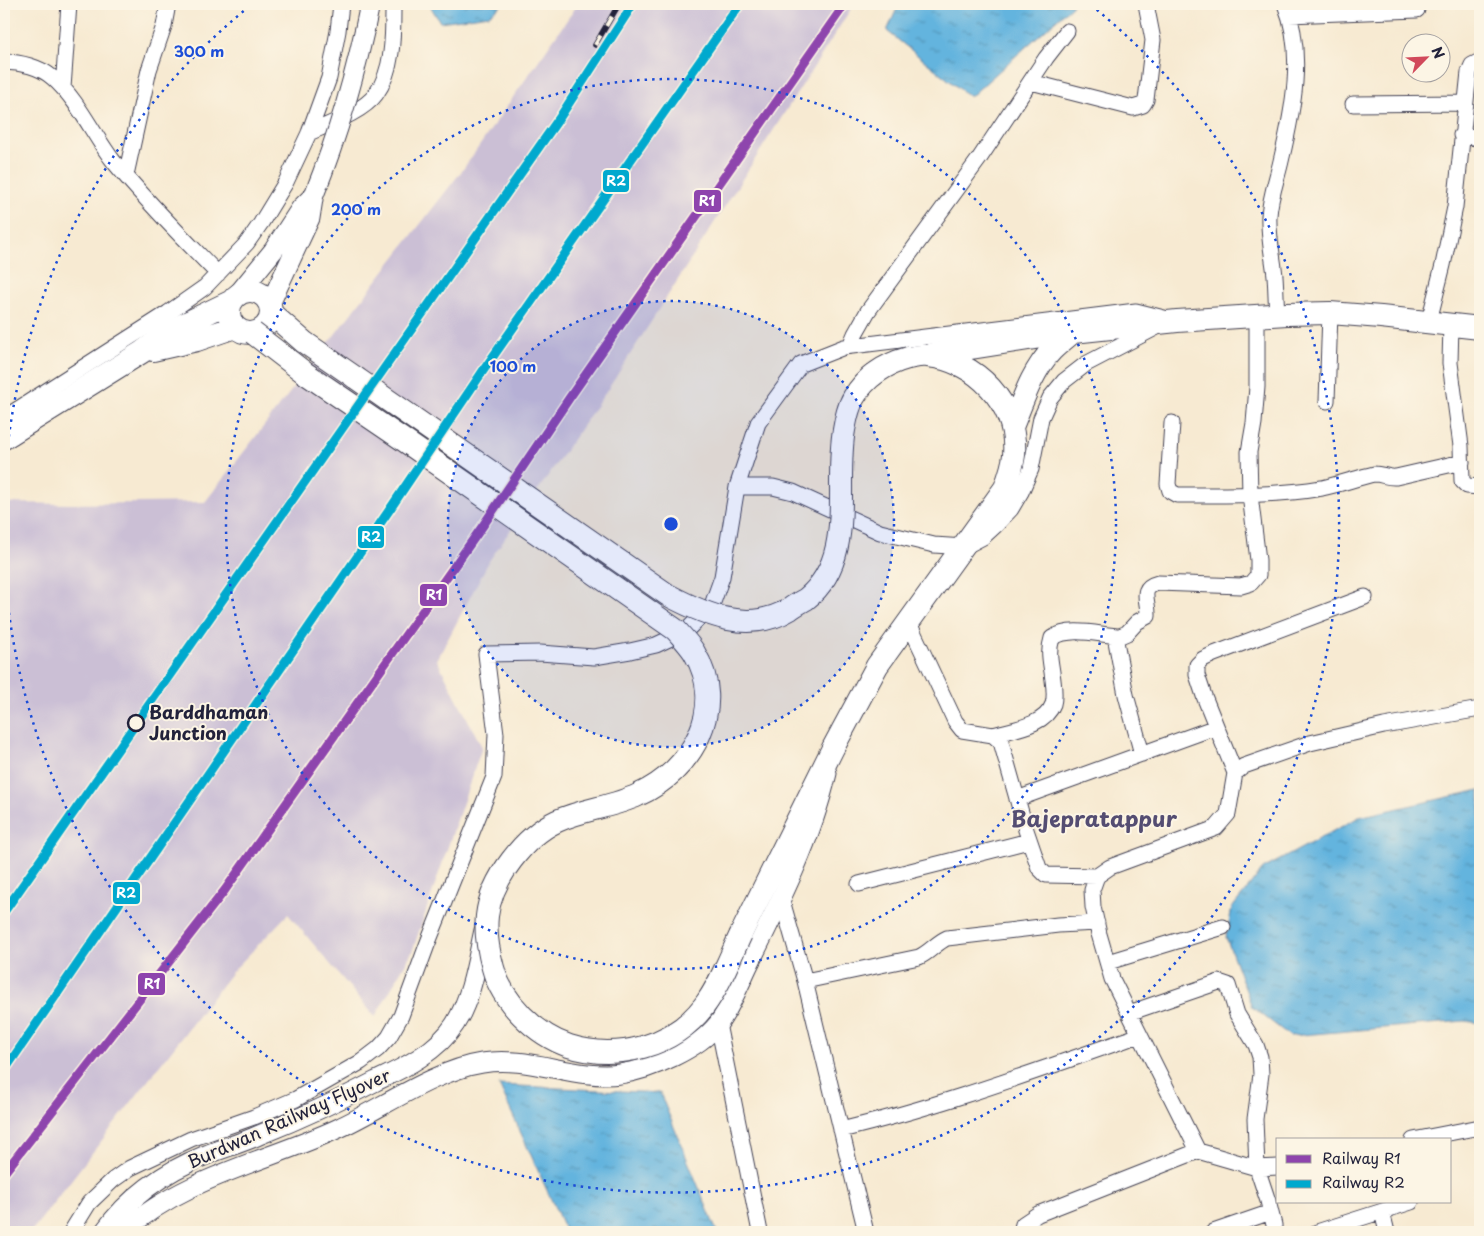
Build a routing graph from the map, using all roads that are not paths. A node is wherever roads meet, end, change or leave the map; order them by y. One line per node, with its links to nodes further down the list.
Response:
1 (69, 4): 13 (street)
2 (168, 4): 19 (street)
3 (341, 4): 16 (street)
4 (370, 4): 20 (main road, bridge)
5 (393, 4): 16 (street)
6 (1146, 4): 12 (street)
7 (1287, 10): 8 (street); 25 (street)
8 (1417, 10)
9 (1067, 31): 12 (street)
10 (1480, 60): 14 (street)
11 (4, 62): 13 (street)
12 (1031, 82): 31 (street)
13 (63, 88): 19 (street)
14 (1465, 103): 15 (street); 17 (street)
15 (1353, 104)
16 (308, 133): 21 (street)
17 (1461, 135): 18 (street); 27 (street)
18 (1480, 138)
19 (126, 175): 21 (street)
20 (314, 195): 22 (main road); 23 (main road)
21 (218, 274): 35 (street)
22 (235, 297): 23 (highway); 29 (highway); 32 (highway)
23 (271, 309): 29 (highway); 33 (highway, bridge)
24 (1330, 313): 25 (highway); 27 (highway); 34 (street)
25 (1267, 315): 26 (highway); 42 (street)
26 (1171, 322): 30 (highway); 31 (street); 43 (street)
27 (1440, 323): 28 (highway); 39 (street)
28 (1480, 328)
29 (244, 330): 32 (highway); 58 (highway, Burdwan Railway Flyover, bridge)
30 (1073, 332): 33 (highway); 37 (highway)
31 (850, 346): 40 (street)
32 (142, 352): 38 (highway)
33 (916, 356): 37 (highway)
34 (1328, 401)
35 (4, 418)
36 (1172, 423): 42 (street)
37 (1012, 427): 43 (highway, Burdwan Railway Flyover)
38 (4, 438)
39 (1462, 462): 41 (street); 42 (street)
40 (737, 487): 43 (street); 75 (street)
41 (1480, 487)
42 (1250, 494): 46 (street)
43 (964, 547): 45 (highway, Burdwan Railway Flyover)
44 (1365, 597): 48 (street)
45 (908, 621): 49 (street); 50 (highway, Burdwan Railway Flyover)
46 (1114, 636): 49 (street); 51 (street)
47 (1480, 709): 52 (street)
48 (1216, 727): 51 (street); 52 (street)
49 (993, 735): 53 (street)
50 (833, 748): 57 (main road); 58 (highway, Burdwan Railway Flyover, bridge)
51 (1142, 754): 53 (street)
52 (1235, 773): 55 (street)
53 (1017, 799): 54 (street)
54 (1030, 841): 55 (street); 56 (street)
55 (1098, 876): 59 (street)
56 (859, 884)
57 (781, 897): 62 (street); 64 (main road)
58 (488, 914): 76 (main road, Burdwan Railway Flyover, bridge)
59 (1097, 923): 61 (street); 62 (street)
60 (1223, 928): 61 (street)
61 (1108, 962): 63 (street)
62 (804, 981): 67 (street)
63 (1129, 1013): 65 (street); 71 (street)
64 (718, 1024): 77 (main road); 78 (street)
65 (1140, 1035): 67 (street); 69 (street)
66 (1480, 1127): 68 (street)
67 (841, 1130): 79 (street)
68 (1423, 1138)
69 (1198, 1151): 71 (street); 80 (street)
70 (1276, 1167): 71 (street)
71 (1257, 1168): 73 (street)
72 (1405, 1204): 74 (street)
73 (1271, 1212): 81 (street); 82 (street)
74 (1382, 1212): 83 (street); 84 (street)
75 (71, 1232)
76 (104, 1232)
77 (123, 1232)
78 (760, 1232)
79 (866, 1232)
80 (1021, 1232)
81 (1213, 1232)
82 (1274, 1232)
83 (1317, 1232)
84 (1387, 1232)

